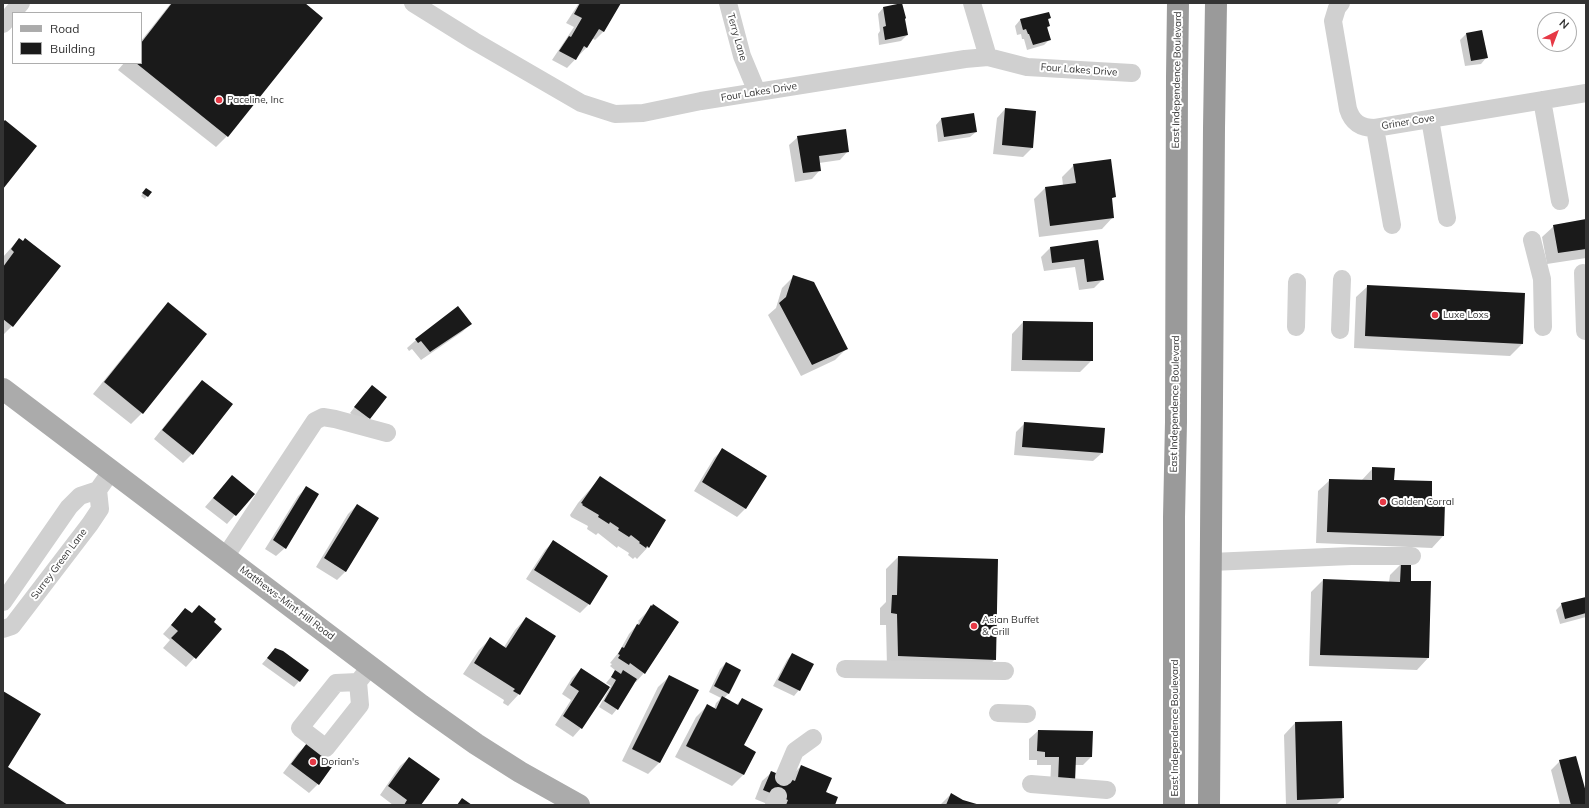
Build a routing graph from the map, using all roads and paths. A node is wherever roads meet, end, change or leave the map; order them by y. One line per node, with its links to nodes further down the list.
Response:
1 (21, 3): 10 (street)
2 (413, 3): 16 (street, Four Lakes Drive)
3 (728, 3): 16 (street, Terry Lane)
4 (972, 3): 13 (street)
5 (1170, 3): 15 (highway)
6 (1178, 3): 15 (highway, East Independence Boulevard)
7 (1216, 3): 20 (highway)
8 (1227, 3): 20 (highway)
9 (1341, 3): 21 (street, Griner Cove)
10 (13, 12)
11 (12, 14): 12 (street)
12 (3, 24)
13 (988, 57): 14 (street, Four Lakes Drive); 16 (street, Four Lakes Drive)
14 (1132, 73)
15 (1176, 77): 51 (highway, East Independence Boulevard)
16 (758, 92)
17 (1586, 93): 18 (street, Griner Cove)
18 (1542, 100): 19 (street, Griner Cove); 22 (street)
19 (1430, 119): 21 (street, Griner Cove); 23 (street)
20 (1214, 128): 39 (highway)
21 (1375, 128): 24 (street)
22 (1560, 201)
23 (1447, 218)
24 (1392, 225)
25 (1532, 240): 30 (street)
26 (1583, 272): 32 (street)
27 (1342, 279): 31 (street)
28 (1296, 282): 29 (street)
29 (1296, 327)
30 (1543, 327)
31 (1340, 330)
32 (1585, 331)
33 (3, 390): 35 (main road, Matthews-Mint Hill Road)
34 (387, 432): 38 (street)
35 (111, 471): 36 (street); 38 (main road, Matthews-Mint Hill Road)
36 (98, 490): 40 (street); 41 (street, Surrey Green Lane)
37 (1412, 556): 39 (street)
38 (225, 557): 50 (main road, Matthews-Mint Hill Road)
39 (1211, 562): 52 (highway)
40 (3, 602)
41 (3, 630)
42 (845, 669): 43 (street)
43 (1005, 671)
44 (998, 713): 45 (street)
45 (1027, 714)
46 (813, 738): 47 (street)
47 (784, 777)
48 (1031, 784): 49 (street)
49 (1107, 790)
50 (579, 805)
51 (1174, 805)
52 (1209, 805)

